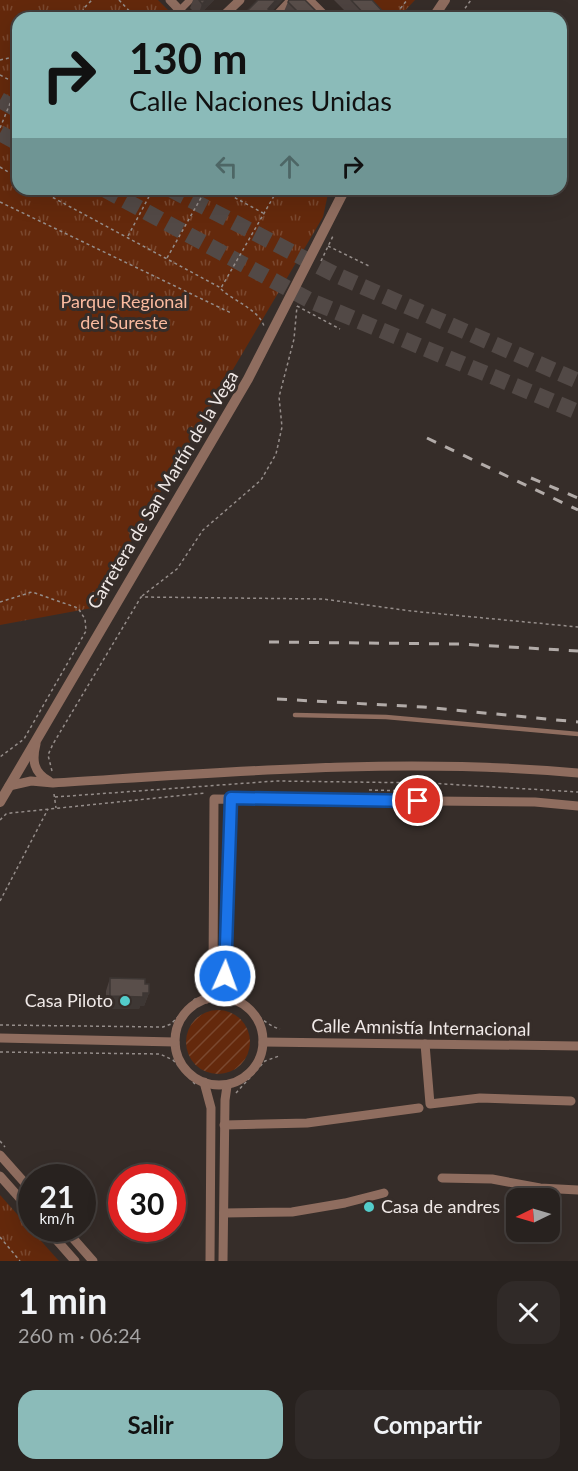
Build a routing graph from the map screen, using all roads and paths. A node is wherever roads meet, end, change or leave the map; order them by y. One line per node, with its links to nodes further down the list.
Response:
1 (92, 0): 9 (path)
2 (119, 0): 13 (path)
3 (170, 0): 10 (street)
4 (190, 0): 10 (street)
5 (240, 0): 14 (street)
6 (290, 0): 15 (street)
7 (309, 0): 16 (street)
8 (407, 0): 17 (path)
9 (83, 9): 11 (path); 12 (path)
10 (180, 10)
11 (81, 12)
12 (84, 12)
13 (130, 12)
14 (227, 12)
15 (279, 12)
16 (321, 12)
17 (398, 12)
18 (12, 99): 19 (path)
19 (0, 128)
20 (46, 195): 26 (path)
21 (150, 195): 29 (path)
22 (203, 195): 31 (path)
23 (230, 195): 28 (path)
24 (275, 195): 28 (path)
25 (342, 195): 30 (street, Carretera de San Martín de la Vega)
26 (49, 197): 29 (path)
27 (0, 202): 35 (path)
28 (264, 214): 33 (path)
29 (127, 237): 31 (path)
30 (319, 242): 32 (path); 34 (street, Carretera de San Martín de la Vega)
31 (166, 258): 33 (path)
32 (371, 267)
33 (221, 288): 37 (path)
34 (293, 304): 36 (path); 37 (street, Carretera de San Martín de la Vega); 38 (path)
35 (231, 313)
36 (340, 329)
37 (269, 339): 43 (street, Carretera de San Martín de la Vega)
38 (141, 597): 40 (path); 46 (path)
39 (0, 602): 44 (path)
40 (578, 627)
41 (295, 715): 42 (lane)
42 (578, 734)
43 (38, 737): 46 (street); 47 (street, Carretera de San Martín de la Vega)
44 (0, 757)
45 (578, 773): 46 (street)
46 (53, 779): 47 (street)
47 (9, 786): 51 (street, Carretera de San Martín de la Vega)
48 (578, 792): 49 (path)
49 (55, 797)
50 (231, 798): 52 (street); 58 (street); 59 (street)
51 (0, 802)
52 (578, 806)
53 (56, 808): 54 (path)
54 (48, 809): 55 (path); 56 (path)
55 (0, 820)
56 (0, 901)
57 (237, 988): 61 (path)
58 (203, 996): 59 (street); 60 (path); 63 (street)
59 (227, 997): 64 (street)
60 (0, 1025)
61 (280, 1029)
62 (0, 1038): 63 (street)
63 (175, 1042): 69 (street)
64 (264, 1042): 65 (street, Calle Amnistía Internacional); 70 (street)
65 (425, 1044): 66 (street, Calle Amnistía Internacional); 72 (street)
66 (578, 1046)
67 (0, 1052): 69 (path)
68 (279, 1056): 71 (path)
69 (200, 1084): 70 (street); 89 (street)
70 (227, 1086): 74 (street)
71 (235, 1097)
72 (571, 1101)
73 (419, 1108): 74 (street)
74 (224, 1125): 82 (street)
75 (0, 1155): 76 (street)
76 (18, 1175)
77 (0, 1176): 81 (street)
78 (442, 1178): 79 (street)
79 (578, 1190)
80 (384, 1193): 82 (street)
81 (18, 1196)
82 (224, 1213): 90 (street)
83 (0, 1237): 86 (path)
84 (58, 1242): 87 (street)
85 (76, 1242): 88 (street)
86 (20, 1261)
87 (75, 1261)
88 (93, 1261)
89 (210, 1261)
90 (223, 1261)

